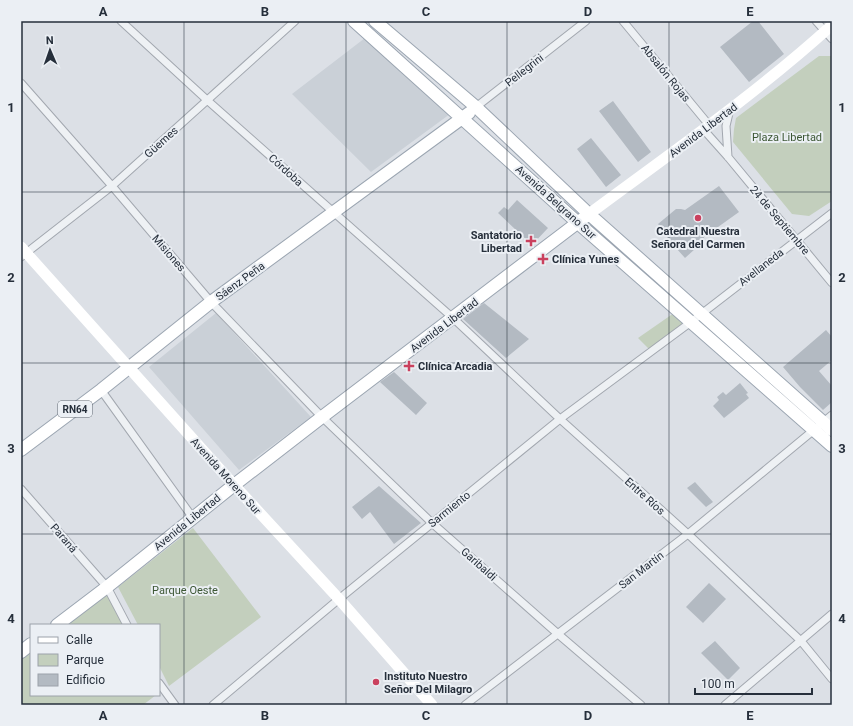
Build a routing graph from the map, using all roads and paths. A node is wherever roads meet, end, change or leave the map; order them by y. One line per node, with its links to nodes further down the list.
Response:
1 (121, 21): 10 (street, Córdoba)
2 (295, 21): 10 (street, Güemes)
3 (354, 21): 13 (main road, Avenida Belgrano Sur)
4 (375, 21): 11 (main road, Avenida Belgrano Sur)
5 (586, 21): 11 (street, Pellegrini)
6 (624, 21): 14 (street, Absalón Rojas)
7 (816, 21): 8 (street)
8 (830, 32): 12 (street, Avenida Libertad)
9 (21, 83): 16 (street, Misiones)
10 (207, 100): 16 (street, Güemes); 17 (street, Córdoba)
11 (476, 107): 13 (main road, Pellegrini); 19 (main road, Avenida Belgrano Sur)
12 (730, 109): 14 (street, Avenida Libertad); 15 (street)
13 (463, 119): 17 (main road, Sáenz Peña); 20 (main road, Avenida Belgrano Sur)
14 (706, 127): 15 (street, 24 de Septiembre); 19 (street, Avenida Libertad)
15 (728, 157): 21 (street, 24 de Septiembre)
16 (112, 186): 22 (street, Güemes); 24 (street, Misiones)
17 (334, 213): 24 (main road, Sáenz Peña); 26 (street, Córdoba)
18 (832, 213): 21 (street, Avellaneda)
19 (589, 214): 20 (main road, Avenida Libertad); 25 (main road, Avenida Belgrano Sur)
20 (578, 223): 26 (main road, Avenida Libertad); 27 (main road, Avenida Belgrano Sur)
21 (797, 240): 23 (street, 24 de Septiembre); 25 (street, Avellaneda)
22 (23, 252): 28 (street, Avenida Moreno Sur)
23 (832, 283)
24 (211, 302): 28 (main road, Sáenz Peña); 30 (street, Misiones)
25 (702, 314): 27 (street, Avellaneda); 32 (main road, Avenida Belgrano Sur)
26 (453, 318): 30 (main road, Avenida Libertad); 31 (street, Entre Ríos)
27 (691, 322): 31 (street, Sarmiento); 32 (main road, Avenida Belgrano Sur)
28 (128, 368): 29 (main road, Sáenz Peña / RN64); 35 (street, Avenida Moreno Sur)
29 (101, 390): 34 (main road, Sáenz Peña / RN64); 37 (street)
30 (322, 417): 35 (main road, Avenida Libertad); 38 (street, Garibaldi)
31 (560, 419): 38 (street, Sarmiento); 39 (street, Entre Ríos)
32 (825, 424): 33 (main road, Avenida Belgrano Sur); 39 (street, San Martín)
33 (832, 446)
34 (21, 450)
35 (234, 485): 37 (main road, Avenida Libertad); 41 (street, Avenida Moreno Sur)
36 (21, 489): 40 (street, Paraná)
37 (193, 518): 40 (main road, Avenida Libertad)
38 (432, 523): 41 (street, Sarmiento); 45 (street, Garibaldi)
39 (688, 534): 45 (street, San Martín); 46 (street, Entre Ríos)
40 (107, 587): 43 (main road, Avenida Libertad); 44 (street, Paraná)
41 (339, 600): 52 (street, Sarmiento); 53 (street, Avenida Moreno Sur)
42 (832, 614): 46 (street)
43 (57, 624)
44 (126, 624)
45 (558, 634): 54 (street, San Martín); 55 (street, Garibaldi)
46 (801, 641): 49 (street, Entre Ríos); 56 (street)
47 (30, 645): 48 (main road)
48 (21, 652)
49 (832, 678)
50 (160, 684): 51 (street)
51 (175, 705)
52 (215, 705)
53 (432, 705)
54 (465, 705)
55 (641, 705)
56 (725, 705)

